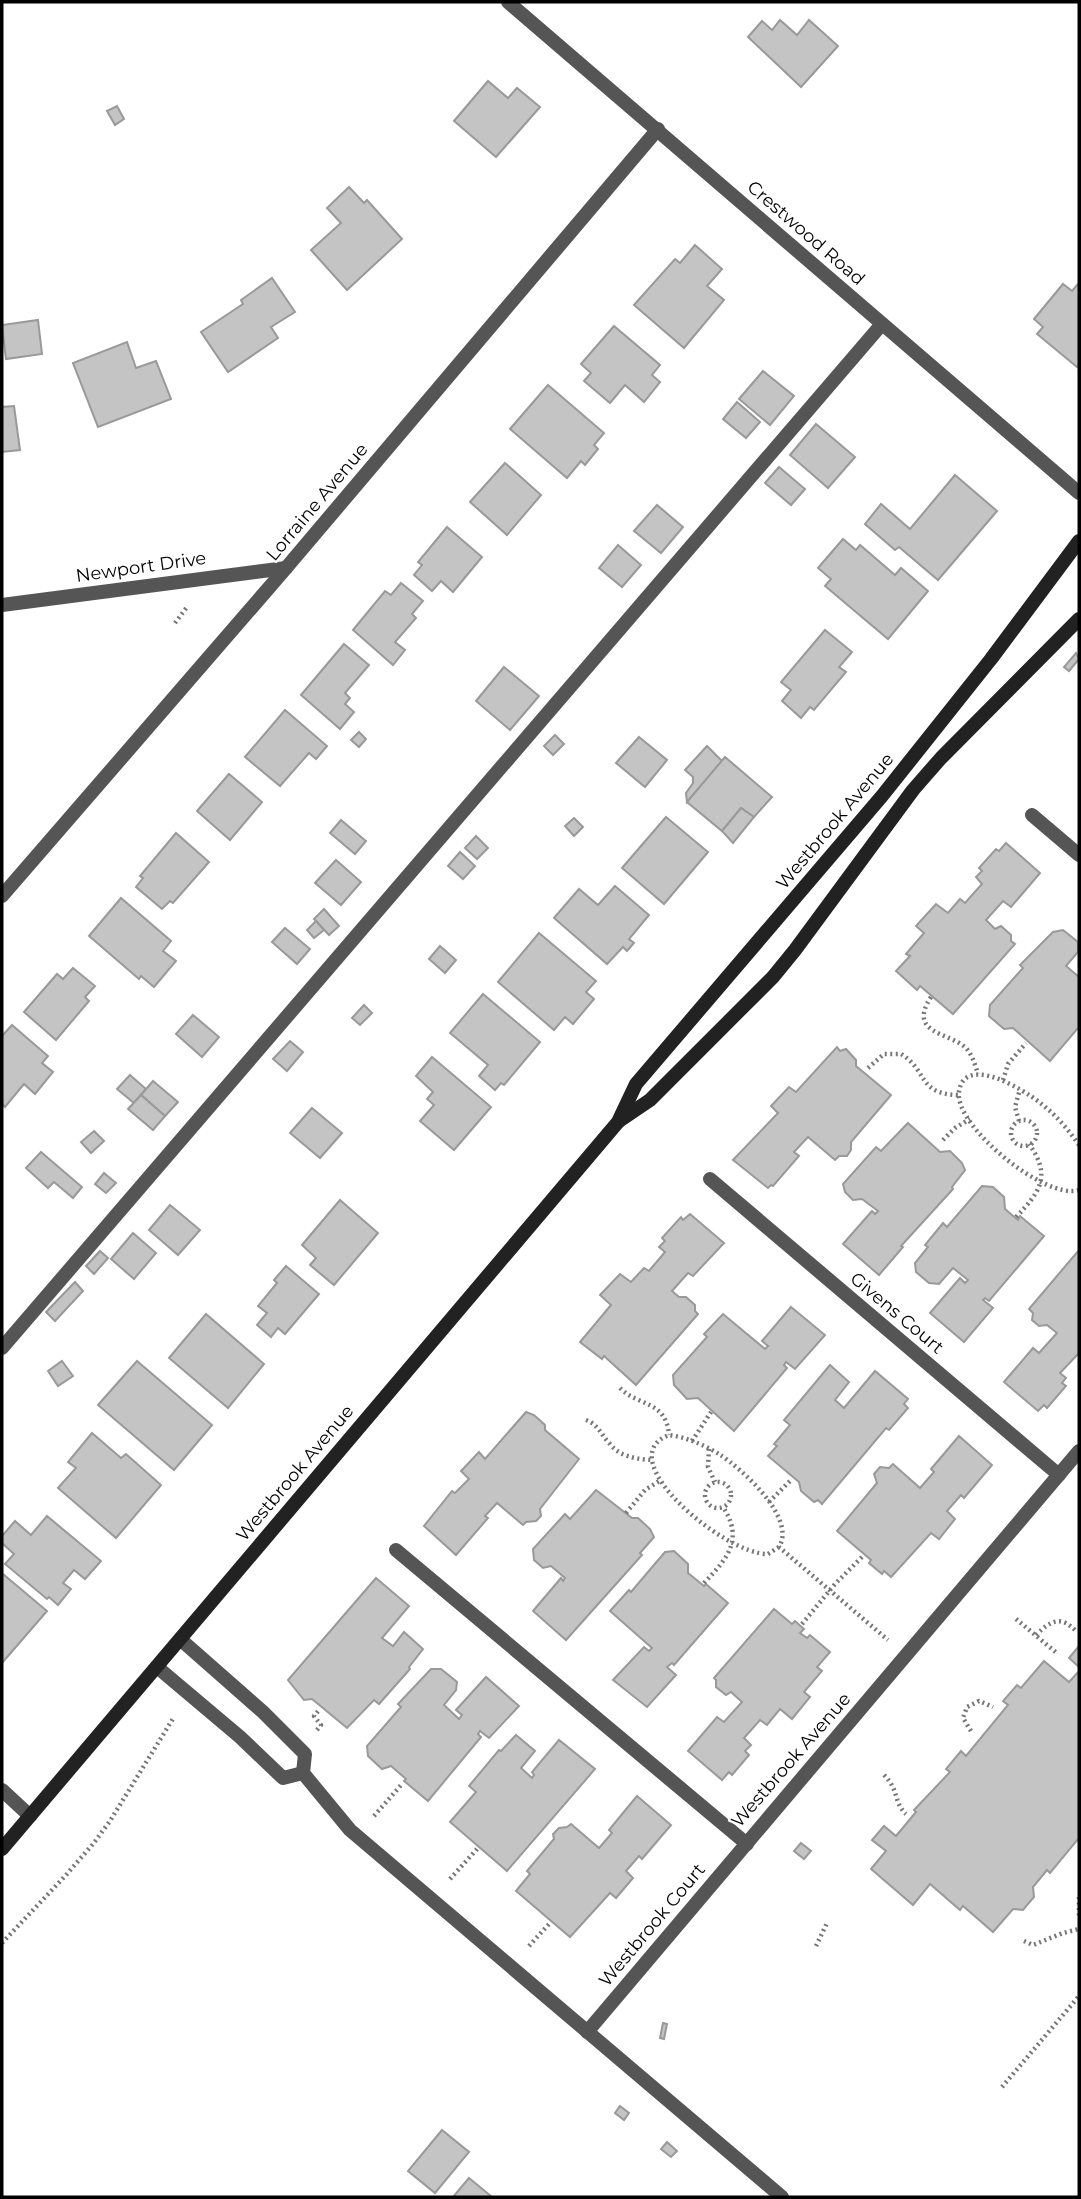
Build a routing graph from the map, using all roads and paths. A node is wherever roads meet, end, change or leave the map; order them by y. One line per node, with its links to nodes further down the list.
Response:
1 (508, 2): 2 (street, Crestwood Road)
2 (658, 129): 3 (street, Crestwood Road); 6 (street, Lorraine Avenue)
3 (882, 324): 4 (street, Crestwood Road); 29 (street)
4 (1079, 493)
5 (1079, 541): 21 (street, Westbrook Avenue)
6 (286, 568): 7 (street, Newport Drive); 11 (street, Lorraine Avenue)
7 (2, 605)
8 (1079, 619): 21 (street, Westbrook Avenue)
9 (1032, 815): 10 (street)
10 (1079, 855)
11 (2, 896)
12 (931, 997): 15 (path)
13 (1026, 1043): 16 (path)
14 (868, 1068): 18 (path)
15 (978, 1074): 16 (path); 18 (path)
16 (1003, 1080): 17 (path)
17 (1020, 1088): 20 (path); 23 (path)
18 (958, 1094): 19 (path)
19 (970, 1119): 22 (path); 26 (path)
20 (1019, 1121): 24 (path); 24 (path)
21 (618, 1122): 55 (street, Westbrook Avenue)
22 (943, 1140)
23 (1078, 1142)
24 (1029, 1144): 26 (path)
25 (710, 1179): 38 (street, Givens Court)
26 (1041, 1181): 27 (path); 28 (path)
27 (1079, 1190)
28 (1016, 1217)
29 (2, 1348)
30 (620, 1388): 33 (path)
31 (711, 1412): 34 (path)
32 (586, 1420): 37 (path)
33 (668, 1435): 34 (path); 37 (path)
34 (692, 1441): 35 (path)
35 (709, 1449): 41 (path); 42 (path)
36 (1079, 1451): 38 (street, Westbrook Avenue)
37 (652, 1460): 40 (path)
38 (1059, 1475): 71 (street, Westbrook Avenue)
39 (792, 1479): 42 (path)
40 (661, 1480): 44 (path); 45 (path)
41 (715, 1482): 43 (path); 43 (path)
42 (769, 1502): 46 (path)
43 (723, 1507): 45 (path)
44 (626, 1513)
45 (732, 1543): 46 (path); 49 (path)
46 (779, 1547): 50 (path)
47 (396, 1550): 71 (street, Westbrook Avenue)
48 (863, 1556): 50 (path)
49 (704, 1583)
50 (829, 1590): 52 (path); 56 (path)
51 (1017, 1619): 54 (path)
52 (802, 1624)
53 (1077, 1632): 54 (path)
54 (1036, 1635): 57 (path)
55 (180, 1639): 58 (street, Westbrook Avenue); 64 (street)
56 (888, 1641)
57 (1058, 1654)
58 (157, 1667): 64 (street); 69 (street, Westbrook Avenue)
59 (993, 1707): 62 (path)
60 (319, 1710): 63 (path)
61 (174, 1717): 81 (path)
62 (971, 1731)
63 (311, 1735)
64 (303, 1773): 85 (street)
65 (884, 1775): 68 (path)
66 (402, 1784): 70 (path)
67 (2, 1790): 69 (street)
68 (905, 1814)
69 (30, 1816): 72 (street, Westbrook Avenue)
70 (374, 1816)
71 (747, 1844): 85 (street, Westbrook Court)
72 (2, 1849)
73 (477, 1849): 74 (path)
74 (450, 1879)
75 (1079, 1897): 76 (path)
76 (1079, 1919)
77 (828, 1923): 83 (path)
78 (549, 1924): 82 (path)
79 (1079, 1930): 80 (path)
80 (1024, 1941)
81 (2, 1943)
82 (529, 1946)
83 (816, 1946)
84 (1079, 1996): 86 (path)
85 (587, 2032): 87 (street)
86 (1002, 2087)
87 (782, 2197)

